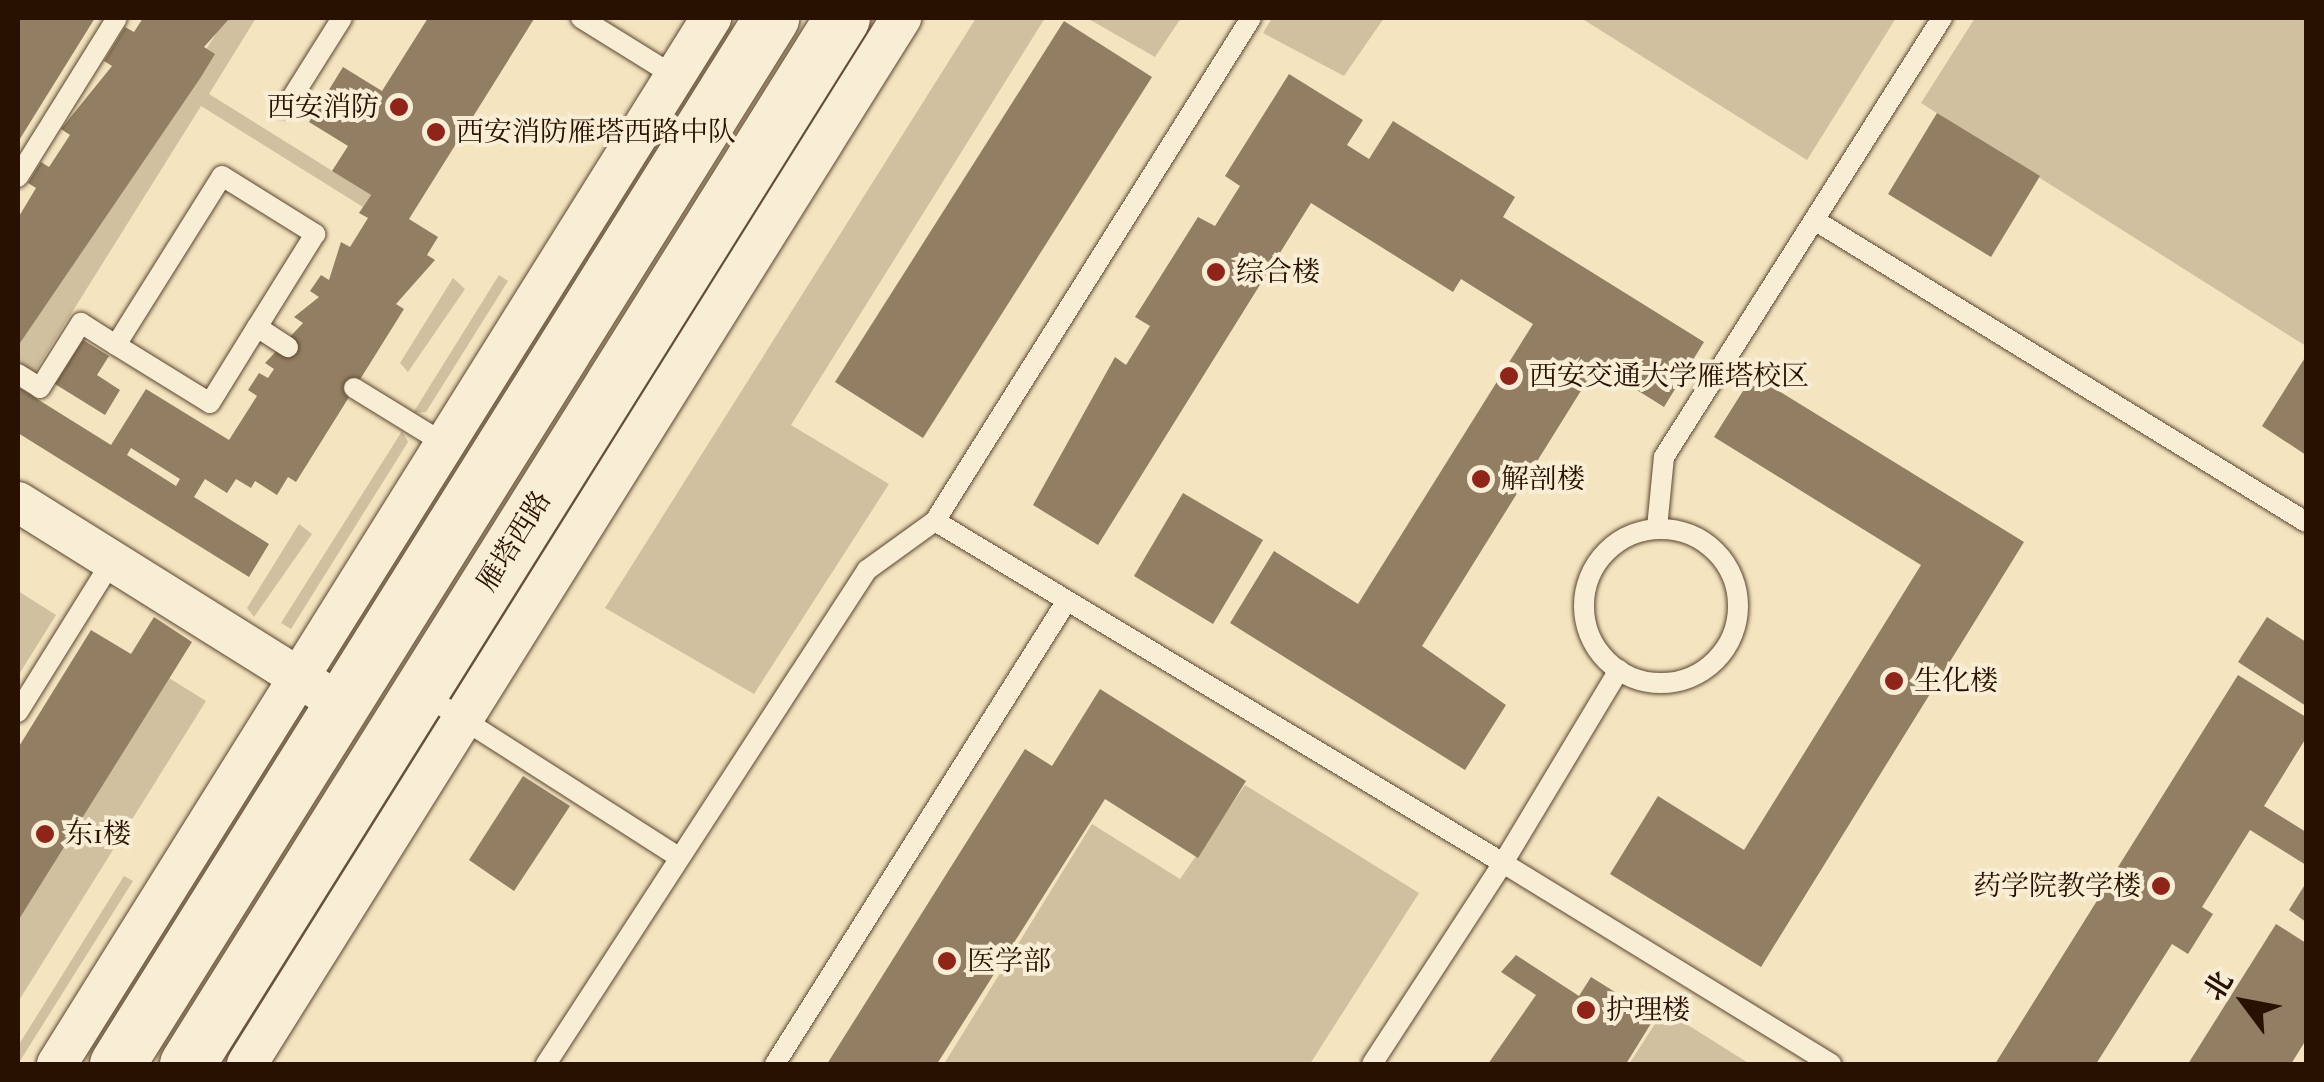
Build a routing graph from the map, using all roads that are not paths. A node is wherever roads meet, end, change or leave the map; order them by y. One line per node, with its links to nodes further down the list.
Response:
1 (118, 18): 12 (lane)
2 (342, 18): 11 (lane)
3 (581, 18): 10 (lane)
4 (712, 18): 10 (street)
5 (772, 18): 10 (main road)
6 (842, 18): 28 (main road, 雁塔西路)
7 (901, 18): 28 (street)
8 (1251, 18): 21 (lane)
9 (1942, 18): 13 (lane)
10 (696, 90): 19 (street); 27 (main road)
11 (286, 108)
12 (18, 177)
13 (1816, 221): 22 (lane); 23 (lane)
14 (257, 327): 15 (lane); 15 (lane); 16 (lane)
15 (116, 345): 17 (lane)
16 (288, 346)
17 (18, 374)
18 (354, 388): 19 (lane)
19 (445, 444): 27 (street)
20 (18, 502): 24 (street)
21 (936, 521): 25 (lane); 30 (lane)
22 (2306, 522)
23 (1657, 528): 26 (lane); 26 (lane)
24 (112, 561): 27 (street); 29 (lane)
25 (1066, 602): 31 (lane); 37 (lane)
26 (1620, 670): 31 (lane)
27 (320, 692): 32 (street); 33 (main road)
28 (441, 705): 30 (lane); 34 (main road, 雁塔西路); 35 (street)
29 (18, 712)
30 (678, 857): 36 (lane)
31 (1503, 863): 38 (lane); 39 (lane)
32 (57, 1064)
33 (117, 1064)
34 (187, 1064)
35 (246, 1064)
36 (546, 1064)
37 (775, 1064)
38 (1372, 1064)
39 (1831, 1064)

